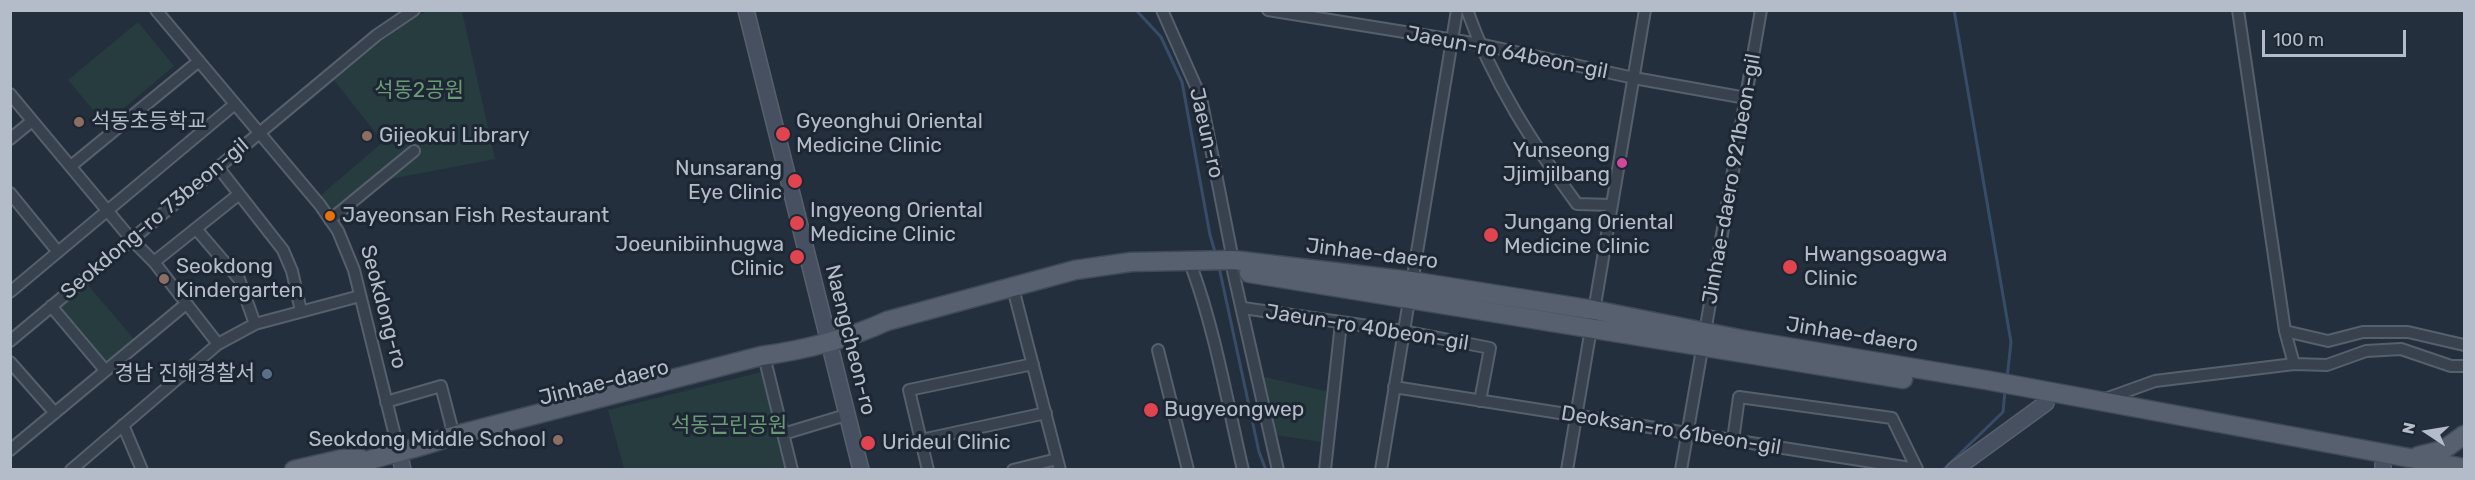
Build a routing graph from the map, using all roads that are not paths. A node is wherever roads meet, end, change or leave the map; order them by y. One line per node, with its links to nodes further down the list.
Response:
1 (156, 10): 13 (street, Seokdong-ro)
2 (414, 10): 19 (street, Seokdong-ro 73beon-gil)
3 (746, 10): 52 (main road, Naengcheon-ro)
4 (1162, 10): 34 (street, Jaeun-ro)
5 (1457, 10): 11 (street)
6 (1467, 10): 12 (street)
7 (1645, 10): 14 (street)
8 (1761, 10): 16 (street, Jinhae-daero 921beon-gil)
9 (2238, 10): 47 (street)
10 (1273, 11): 11 (street, Jaeun-ro 64beon-gil)
11 (1452, 40): 12 (street, Jaeun-ro 64beon-gil); 35 (street)
12 (1479, 44): 14 (street, Jaeun-ro 64beon-gil); 26 (street)
13 (199, 61): 17 (street, Seokdong-ro); 22 (street)
14 (1634, 78): 16 (street, Jaeun-ro 64beon-gil); 26 (street)
15 (10, 94): 18 (street)
16 (1746, 98): 50 (street, Jinhae-daero 921beon-gil)
17 (235, 104): 19 (street, Seokdong-ro); 27 (street)
18 (32, 121): 20 (street); 22 (street)
19 (259, 132): 23 (street, Seokdong-ro 73beon-gil); 28 (street, Seokdong-ro)
20 (10, 139)
21 (414, 151): 28 (street)
22 (71, 166): 27 (street)
23 (218, 167): 25 (street); 30 (street, Seokdong-ro 73beon-gil)
24 (10, 193): 31 (street)
25 (238, 195): 29 (street); 43 (street)
26 (1612, 205): 44 (street)
27 (108, 210): 30 (street); 31 (street)
28 (330, 220): 37 (street, Seokdong-ro)
29 (196, 230): 32 (street); 46 (street)
30 (131, 239): 32 (street); 41 (street, Seokdong-ro 73beon-gil)
31 (58, 252): 36 (street)
32 (154, 262): 40 (street)
33 (1202, 266): 34 (main road); 38 (main road); 48 (main road); 97 (street)
34 (1232, 266): 35 (main road, Jinhae-daero); 39 (main road, Jinhae-daero); 42 (street, Jaeun-ro)
35 (1411, 281): 39 (street); 44 (main road, Jinhae-daero)
36 (11, 290)
37 (360, 296): 43 (street); 66 (street, Seokdong-ro)
38 (1015, 296): 48 (main road); 59 (street)
39 (1408, 300): 44 (main road, Jinhae-daero); 49 (street)
40 (186, 304): 53 (street); 62 (street)
41 (51, 306): 51 (street, Seokdong-ro 73beon-gil); 62 (street, Seokdong-ro 73beon-gil)
42 (1243, 308): 45 (street, Jaeun-ro 40beon-gil); 98 (street, Jaeun-ro)
43 (301, 311): 46 (street)
44 (1592, 319): 50 (main road, Jinhae-daero); 71 (street)
45 (1341, 322): 49 (street, Jaeun-ro 40beon-gil); 99 (street)
46 (255, 324): 53 (street)
47 (2285, 331): 54 (street); 60 (street)
48 (865, 332): 52 (main road)
49 (1403, 332): 63 (street); 64 (street, Jaeun-ro 40beon-gil)
50 (1705, 339): 65 (main road, Jinhae-daero); 67 (main road, Jinhae-daero); 73 (street, Jinhae-daero 921beon-gil)
51 (10, 340)
52 (828, 342): 56 (main road); 70 (main road, Naengcheon-ro)
53 (218, 344): 72 (street)
54 (2464, 345)
55 (1158, 350): 87 (street)
56 (791, 352): 58 (main road, Jinhae-daero); 76 (main road)
57 (10, 362): 68 (street)
58 (766, 364): 74 (street); 79 (main road, Jinhae-daero)
59 (1033, 364): 69 (street); 77 (street)
60 (2294, 364): 61 (street); 65 (street)
61 (2464, 366)
62 (105, 370): 68 (street)
63 (1394, 387): 64 (street, Deoksan-ro 61beon-gil); 100 (street)
64 (1480, 401): 71 (street, Deoksan-ro 61beon-gil)
65 (2099, 401): 84 (main road, Jinhae-daero)
66 (386, 402): 76 (street); 82 (street, Seokdong-ro)
67 (2046, 403): 85 (main road, Jinhae-daero); 103 (main road)
68 (55, 413): 80 (street)
69 (1046, 413): 77 (street); 83 (street)
70 (846, 415): 74 (street); 94 (main road, Naengcheon-ro)
71 (1576, 416): 73 (street, Deoksan-ro 61beon-gil); 101 (street)
72 (123, 424): 89 (street); 90 (street)
73 (1687, 433): 78 (street, Deoksan-ro 61beon-gil); 102 (street, Jinhae-daero 921beon-gil)
74 (783, 434): 93 (street)
75 (2464, 435): 84 (main road)
76 (454, 436): 79 (main road)
77 (921, 440): 95 (street)
78 (1733, 440): 88 (street, Deoksan-ro 61beon-gil); 88 (street, Deoksan-ro 61beon-gil)
79 (425, 447): 82 (main road)
80 (10, 450)
81 (366, 459): 82 (main road); 91 (main road); 92 (main road)
82 (401, 461)
83 (1059, 464): 96 (street)
84 (2413, 464): 85 (main road, Jinhae-daero); 86 (main road, Jinhae-daero)
85 (2383, 467)
86 (2464, 468)
87 (1186, 469)
88 (1917, 469)
89 (71, 470)
90 (142, 470)
91 (294, 470)
92 (344, 470)
93 (792, 470)
94 (861, 470)
95 (928, 470)
96 (1013, 470)
97 (1243, 470)
98 (1278, 470)
99 (1325, 470)
100 (1381, 470)
101 (1567, 470)
102 (1681, 470)
103 (1954, 470)

